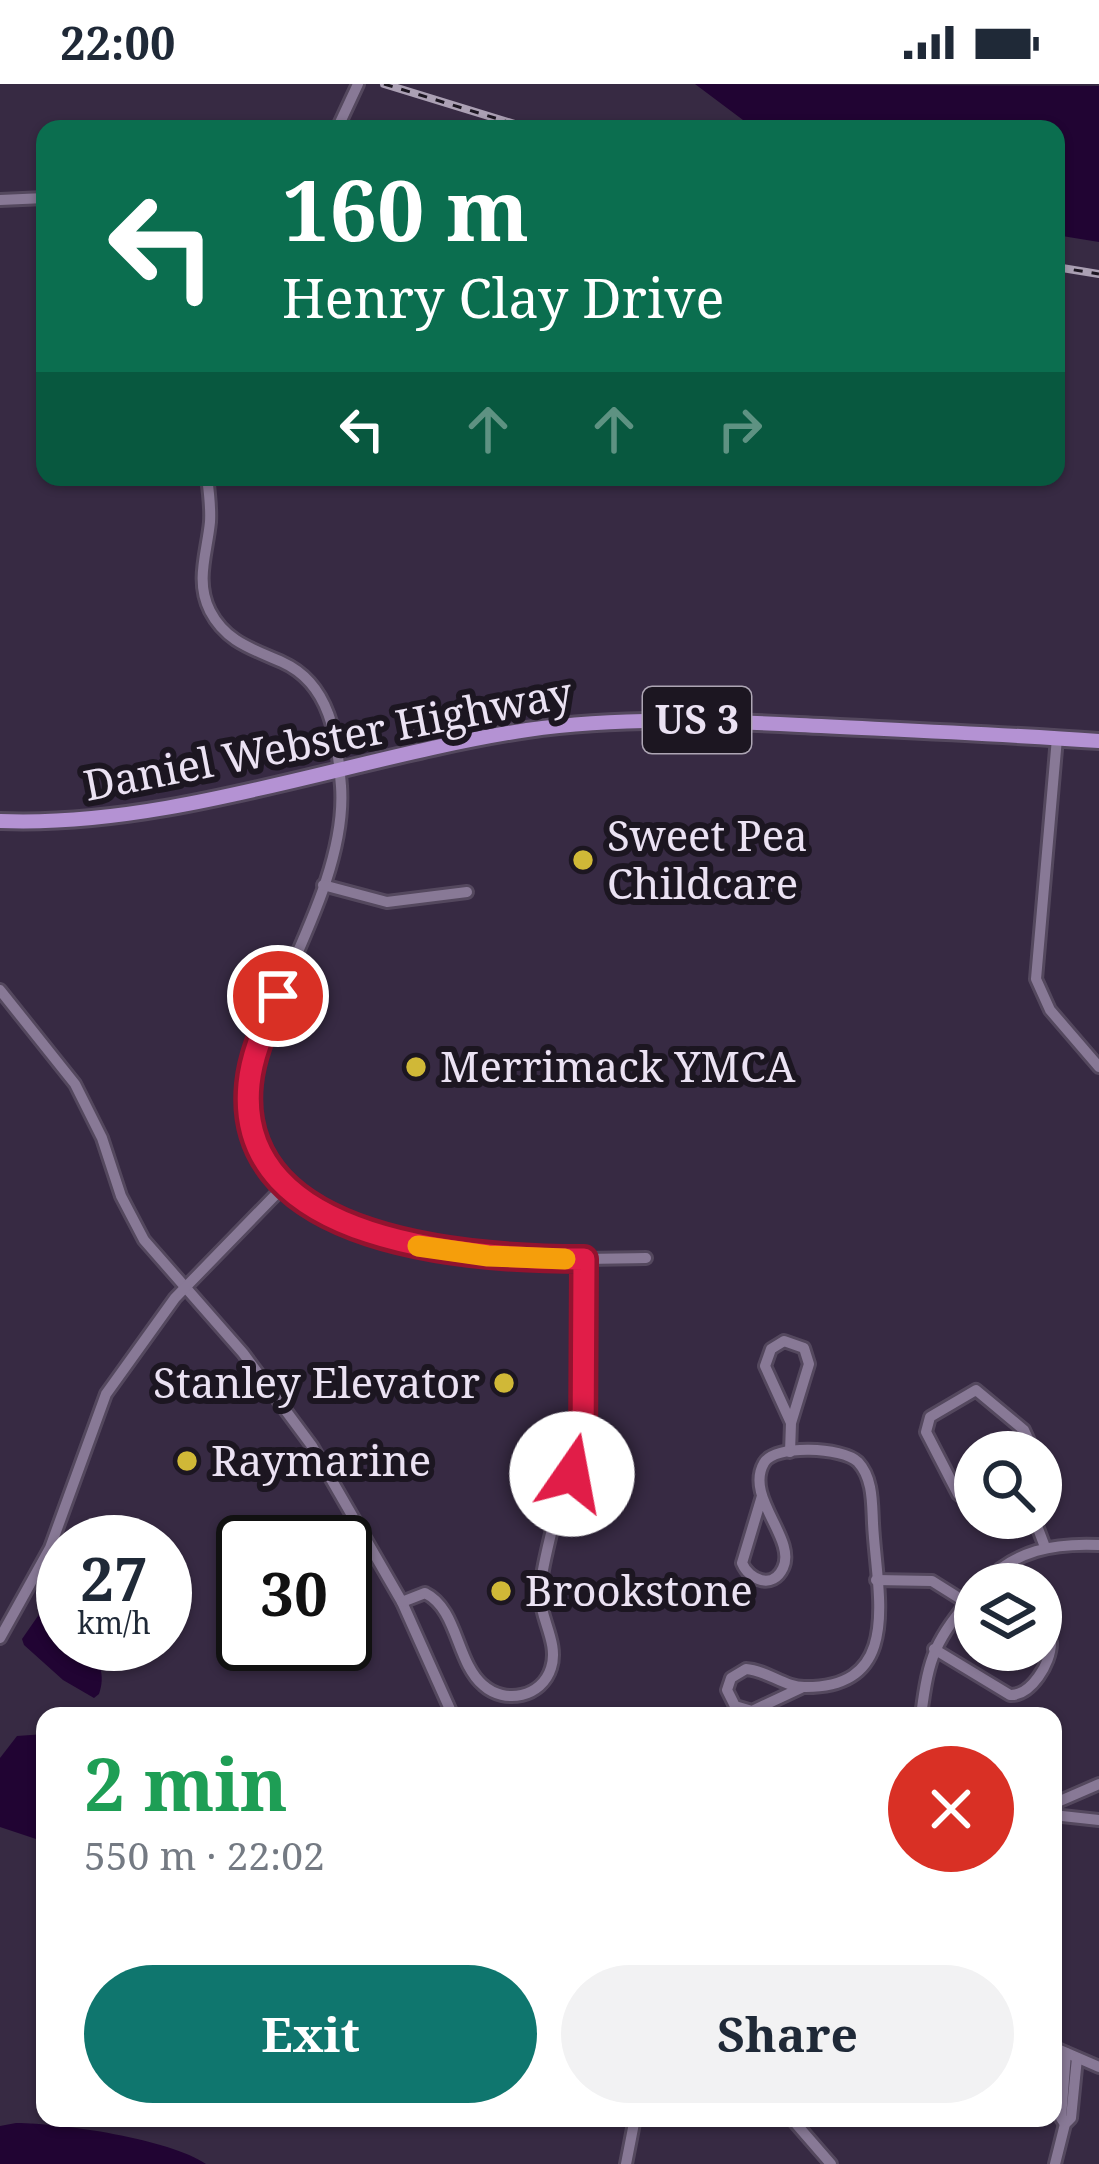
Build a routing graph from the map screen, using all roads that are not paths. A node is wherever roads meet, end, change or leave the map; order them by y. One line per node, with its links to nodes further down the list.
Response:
1 (358, 84): 2 (street)
2 (341, 120)
3 (36, 198): 4 (street)
4 (0, 200)
5 (208, 486): 8 (street)
6 (1057, 738): 7 (main road, Daniel Webster Highway / US 3); 8 (main road, Daniel Webster Highway / US 3); 13 (street)
7 (1099, 741)
8 (339, 769): 9 (main road, Daniel Webster Highway / US 3); 10 (street)
9 (0, 821)
10 (323, 885): 11 (street); 14 (street)
11 (467, 892)
12 (0, 990): 17 (street)
13 (1099, 1067)
14 (285, 1185): 16 (street); 17 (street)
15 (646, 1258): 16 (street)
16 (584, 1259): 29 (street)
17 (184, 1288): 29 (street); 31 (street)
18 (791, 1423): 18 (street); 20 (street)
19 (1024, 1431): 21 (street)
20 (790, 1452): 22 (street); 27 (street)
21 (954, 1486)
22 (762, 1496): 22 (street)
23 (1042, 1539): 25 (street)
24 (1099, 1545): 25 (street)
25 (1045, 1547): 26 (street)
26 (1008, 1563)
27 (876, 1580): 28 (street); 36 (street)
28 (954, 1592)
29 (402, 1602): 37 (street)
30 (954, 1624): 32 (street)
31 (0, 1638)
32 (934, 1649): 33 (street); 40 (street)
33 (954, 1661)
34 (970, 1671): 35 (street)
35 (1040, 1671)
36 (801, 1688): 38 (street); 39 (street)
37 (448, 1707)
38 (737, 1707)
39 (758, 1707)
40 (922, 1707)
41 (1099, 1784): 42 (street)
42 (1062, 1800)
43 (1062, 1816): 44 (street)
44 (1099, 1820)
45 (1062, 2052): 46 (street)
46 (1071, 2056): 47 (street); 52 (street)
47 (1099, 2067)
48 (633, 2127): 50 (street)
49 (799, 2127): 51 (street)
50 (626, 2164)
51 (831, 2164)
52 (1056, 2164)

